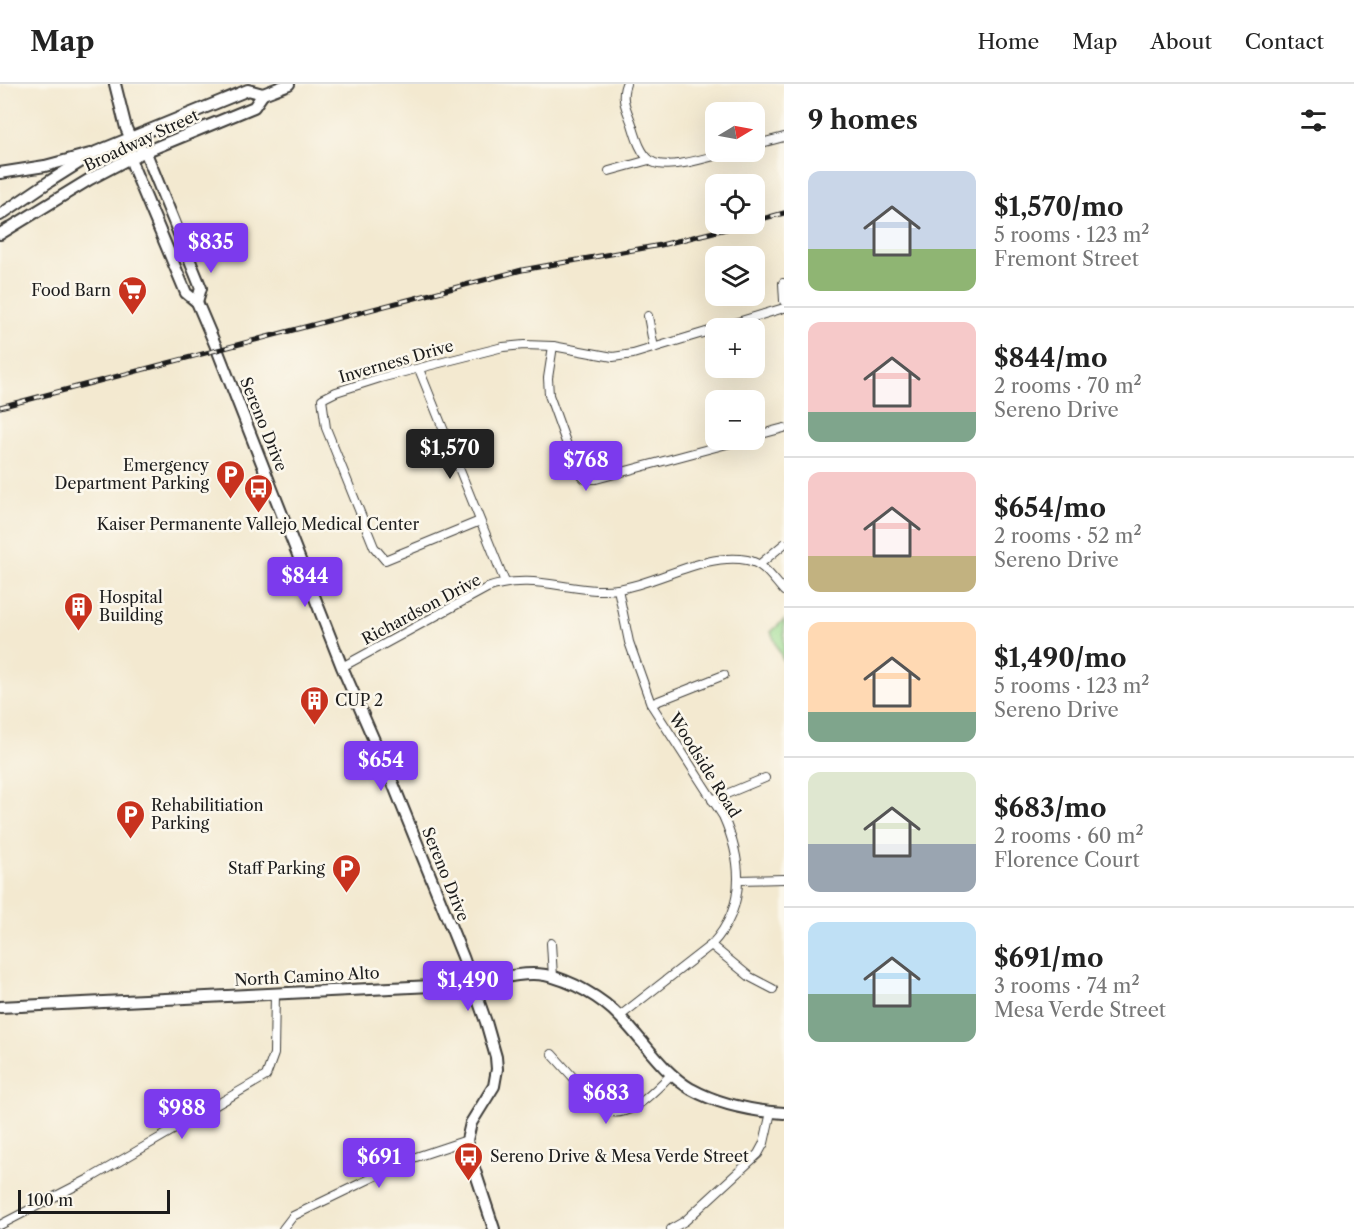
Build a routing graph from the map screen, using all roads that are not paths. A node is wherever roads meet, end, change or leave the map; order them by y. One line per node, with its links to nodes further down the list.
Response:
1 (115, 84): 5 (street, Sereno Drive)
2 (289, 84): 4 (street, Broadway Street)
3 (626, 84): 12 (street)
4 (263, 94): 5 (street, Broadway Street); 9 (street, Broadway Street)
5 (130, 137): 8 (street, Broadway Street); 9 (street, Sereno Drive); 10 (street, Sereno Drive)
6 (784, 137): 7 (street)
7 (765, 142)
8 (96, 152): 14 (street); 15 (street, Broadway Street)
9 (146, 153): 10 (street, Broadway Street); 20 (street, Sereno Drive)
10 (130, 158): 16 (street, Broadway Street); 20 (street, Sereno Drive)
11 (705, 158): 12 (street)
12 (649, 160): 13 (street)
13 (609, 171)
14 (0, 173)
15 (0, 217): 16 (street)
16 (11, 227): 17 (street, Broadway Street)
17 (0, 234)
18 (783, 282): 19 (street)
19 (784, 301)
20 (197, 302): 37 (street, Sereno Drive)
21 (784, 308): 23 (street, Inverness Drive)
22 (648, 316): 26 (street)
23 (752, 318)
24 (705, 333): 26 (street, Inverness Drive)
25 (553, 346): 26 (street, Inverness Drive); 27 (street, Inverness Drive); 30 (street)
26 (654, 348)
27 (419, 369): 31 (street); 31 (street, Inverness Drive)
28 (784, 428): 29 (street)
29 (765, 433)
30 (705, 450)
31 (480, 521): 34 (street)
32 (784, 544): 33 (street)
33 (760, 564): 35 (street, Richardson Drive); 36 (street)
34 (505, 582): 35 (street, Richardson Drive); 37 (street, Richardson Drive)
35 (618, 589): 39 (street, Woodside Road)
36 (784, 591)
37 (342, 667): 47 (street, Sereno Drive)
38 (724, 675): 39 (street)
39 (651, 704): 41 (street, Woodside Road)
40 (765, 778): 41 (street)
41 (712, 800): 43 (street, Woodside Road)
42 (784, 879): 43 (street)
43 (738, 880): 45 (street, Woodside Road)
44 (551, 943): 46 (street)
45 (711, 945): 48 (street); 51 (street, Woodside Road)
46 (553, 977): 47 (street, North Camino Alto); 51 (street, North Camino Alto)
47 (472, 984): 49 (street, North Camino Alto); 56 (street, Sereno Drive)
48 (773, 989)
49 (275, 993): 50 (street, North Camino Alto); 57 (street)
50 (0, 1007)
51 (620, 1016): 53 (street, North Camino Alto)
52 (552, 1054): 53 (street)
53 (672, 1074): 54 (street, North Camino Alto)
54 (771, 1112): 55 (street, North Camino Alto); 60 (street)
55 (784, 1113)
56 (467, 1140): 58 (street); 59 (street)
57 (0, 1225)
58 (283, 1229)
59 (494, 1229)
60 (671, 1229)

